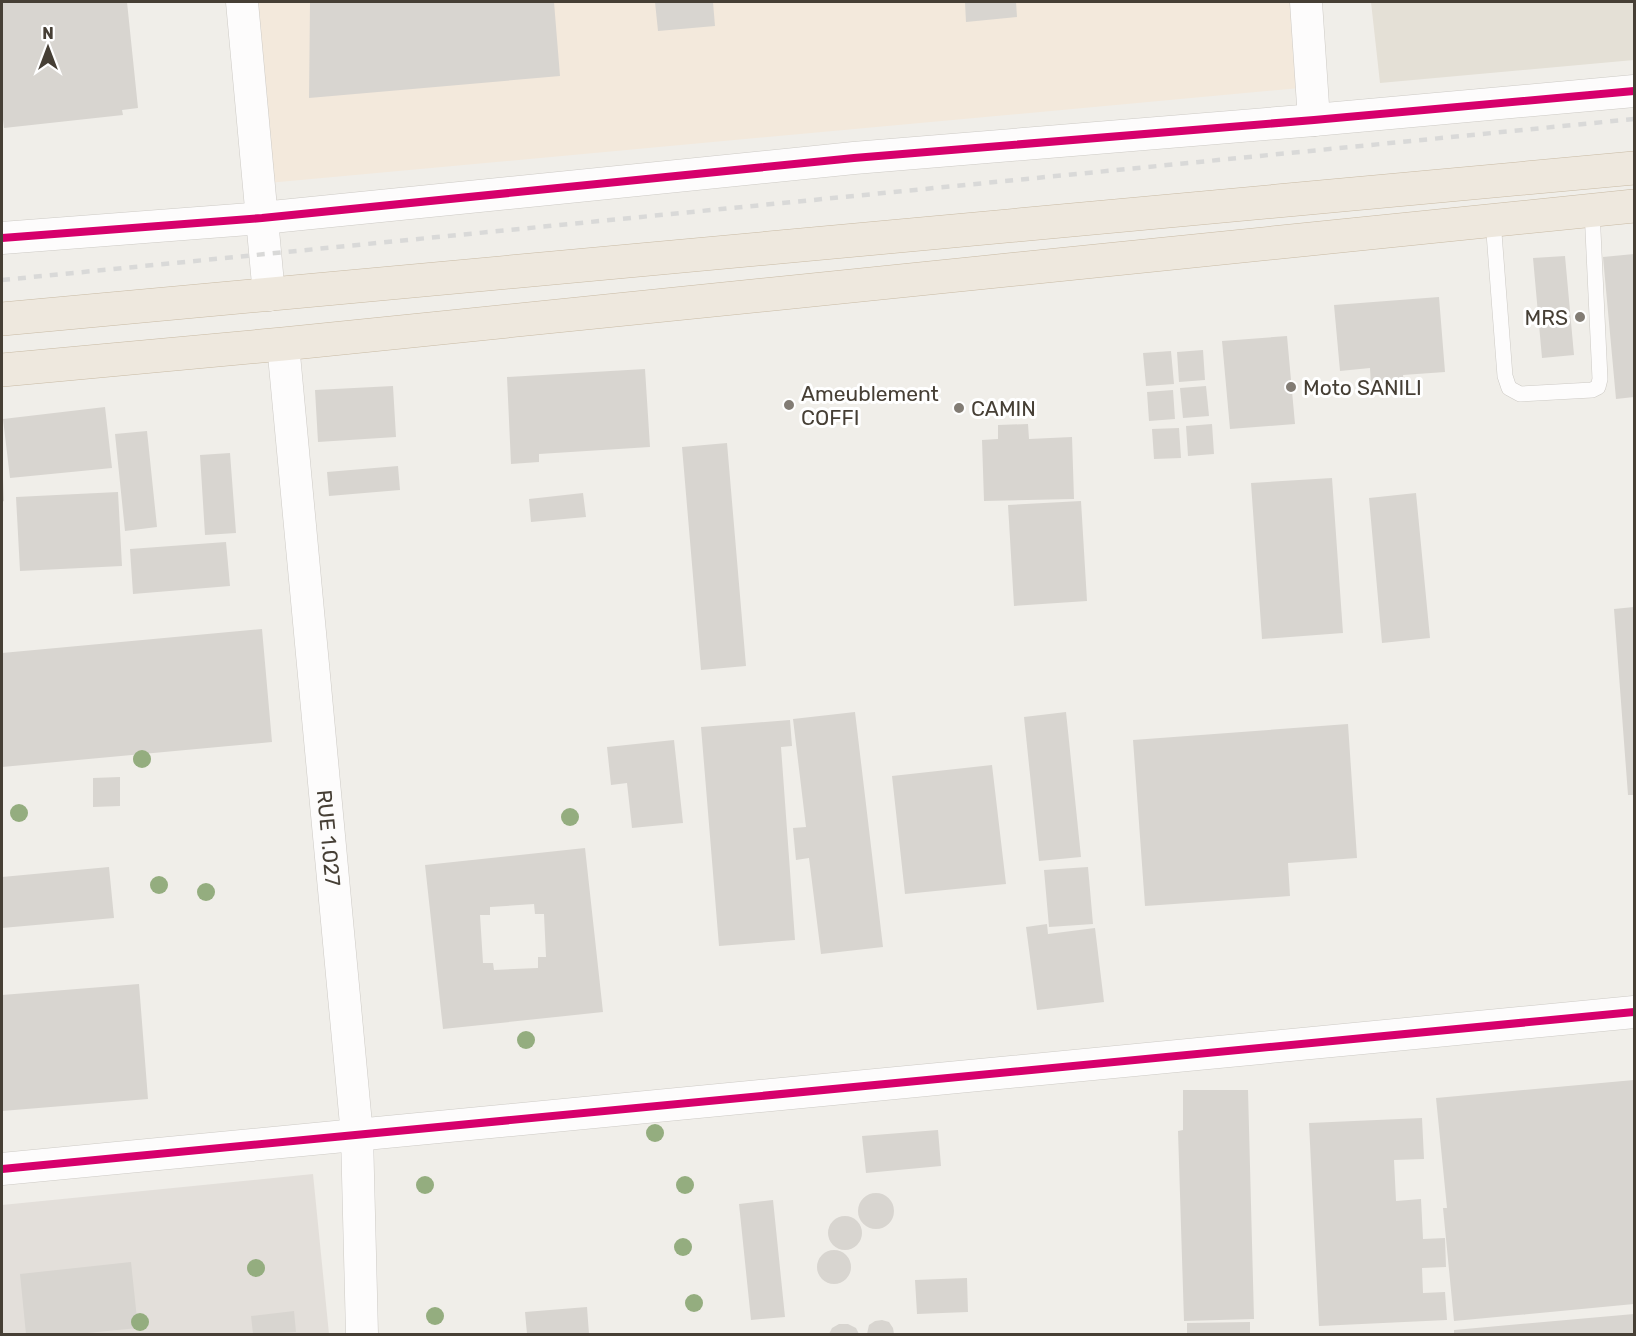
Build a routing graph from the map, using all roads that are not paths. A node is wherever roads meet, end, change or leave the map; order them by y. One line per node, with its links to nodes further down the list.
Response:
1 (242, 2): 8 (street)
2 (1306, 2): 4 (street)
3 (1635, 91): 4 (street)
4 (1314, 120): 8 (street)
5 (1635, 168): 11 (highway)
6 (1635, 206): 7 (highway)
7 (1592, 210): 9 (highway); 9 (lane)
8 (262, 218): 10 (street); 11 (street)
9 (1493, 220): 13 (highway)
10 (2, 238)
11 (269, 295): 12 (highway)
12 (2, 319)
13 (283, 344): 14 (highway); 16 (street, RUE 1.027)
14 (2, 370)
15 (1635, 1012): 16 (street)
16 (357, 1135): 17 (street); 18 (street, RUE 1.027)
17 (2, 1169)
18 (362, 1335)

